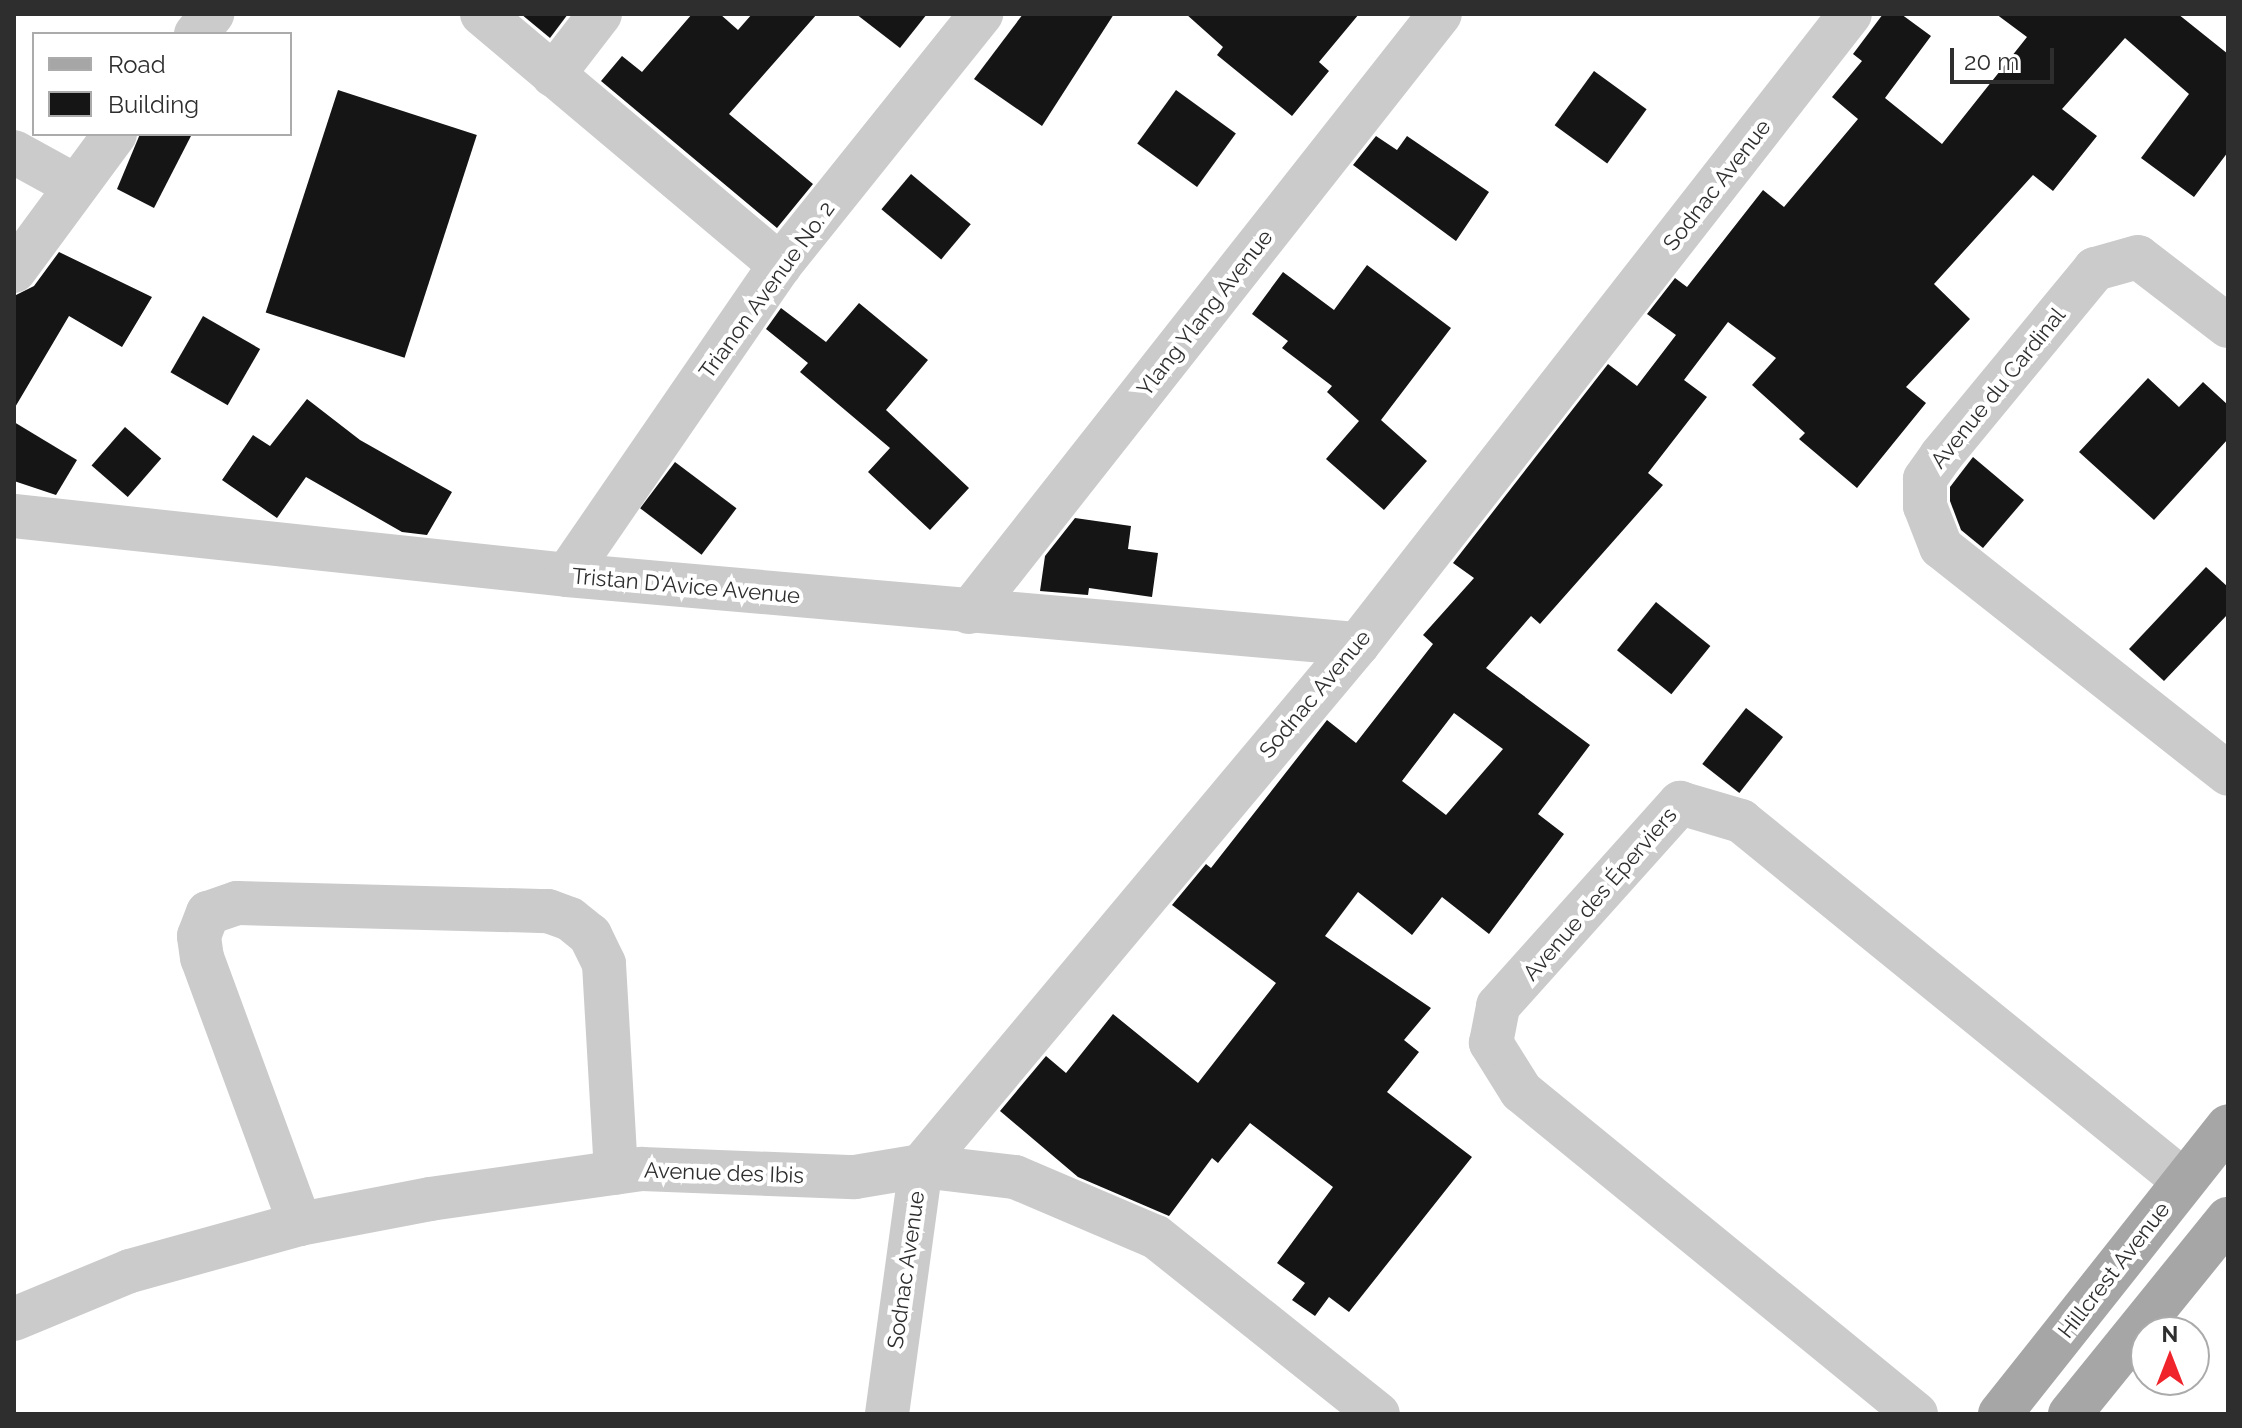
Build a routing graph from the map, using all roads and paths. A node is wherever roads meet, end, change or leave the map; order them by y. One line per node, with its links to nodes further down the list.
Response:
1 (212, 14): 7 (street)
2 (482, 14): 8 (street)
3 (600, 14): 8 (street)
4 (981, 14): 12 (street, Trianon Avenue No. 2)
5 (1440, 14): 17 (street, Ylang Ylang Avenue)
6 (1850, 14): 18 (street, Sodnac Avenue)
7 (198, 32)
8 (553, 75): 12 (street)
9 (113, 136): 11 (street)
10 (14, 152): 11 (street)
11 (74, 185): 13 (street)
12 (780, 265): 16 (street, Trianon Avenue No. 2)
13 (14, 271)
14 (2228, 326): 19 (street, Avenue du Cardinal)
15 (14, 516): 16 (street, Tristan D'Avice Avenue)
16 (567, 575): 17 (street, Tristan D'Avice Avenue)
17 (969, 612): 18 (street, Tristan D'Avice Avenue)
18 (1358, 644): 21 (street, Sodnac Avenue)
19 (2228, 774)
20 (2228, 1126): 23 (main road, Hillcrest Avenue)
21 (921, 1166): 22 (street, Avenue des Ibis); 27 (street, Sodnac Avenue); 28 (street, Avenue des Ibis)
22 (616, 1173): 25 (street, Avenue des Ibis); 25 (street)
23 (2184, 1181): 29 (street, Avenue des Éperviers); 30 (main road, Hillcrest Avenue)
24 (2228, 1219): 31 (main road)
25 (300, 1224): 26 (street, Avenue des Ibis)
26 (14, 1319)
27 (887, 1414)
28 (1378, 1414)
29 (1916, 1414)
30 (2000, 1414)
31 (2070, 1414)

